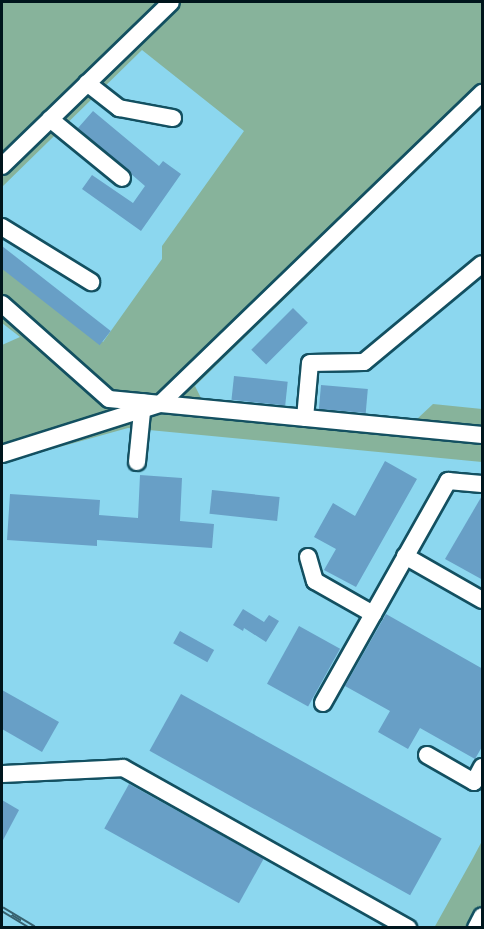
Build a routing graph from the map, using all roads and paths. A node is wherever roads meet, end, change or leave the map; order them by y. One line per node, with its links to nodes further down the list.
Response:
1 (171, 2): 2 (street)
2 (87, 83): 4 (street); 5 (street)
3 (483, 93): 13 (street)
4 (173, 118)
5 (50, 119): 6 (street); 7 (street)
6 (2, 166)
7 (122, 178)
8 (2, 227): 10 (street)
9 (483, 264): 15 (street)
10 (91, 282)
11 (2, 304): 12 (street)
12 (109, 399): 14 (street); 16 (street)
13 (160, 404): 14 (street); 15 (street)
14 (142, 406): 16 (street); 19 (street)
15 (305, 418): 17 (street)
16 (107, 421): 18 (street)
17 (483, 435)
18 (2, 454)
19 (137, 462)
20 (483, 484): 21 (street)
21 (405, 556): 23 (street); 24 (street)
22 (308, 558): 24 (street)
23 (483, 600)
24 (373, 614): 25 (street)
25 (323, 703)
26 (427, 755): 27 (street)
27 (483, 767)
28 (2, 774): 30 (street)
29 (483, 916): 31 (street)
30 (408, 927)
31 (476, 927)

